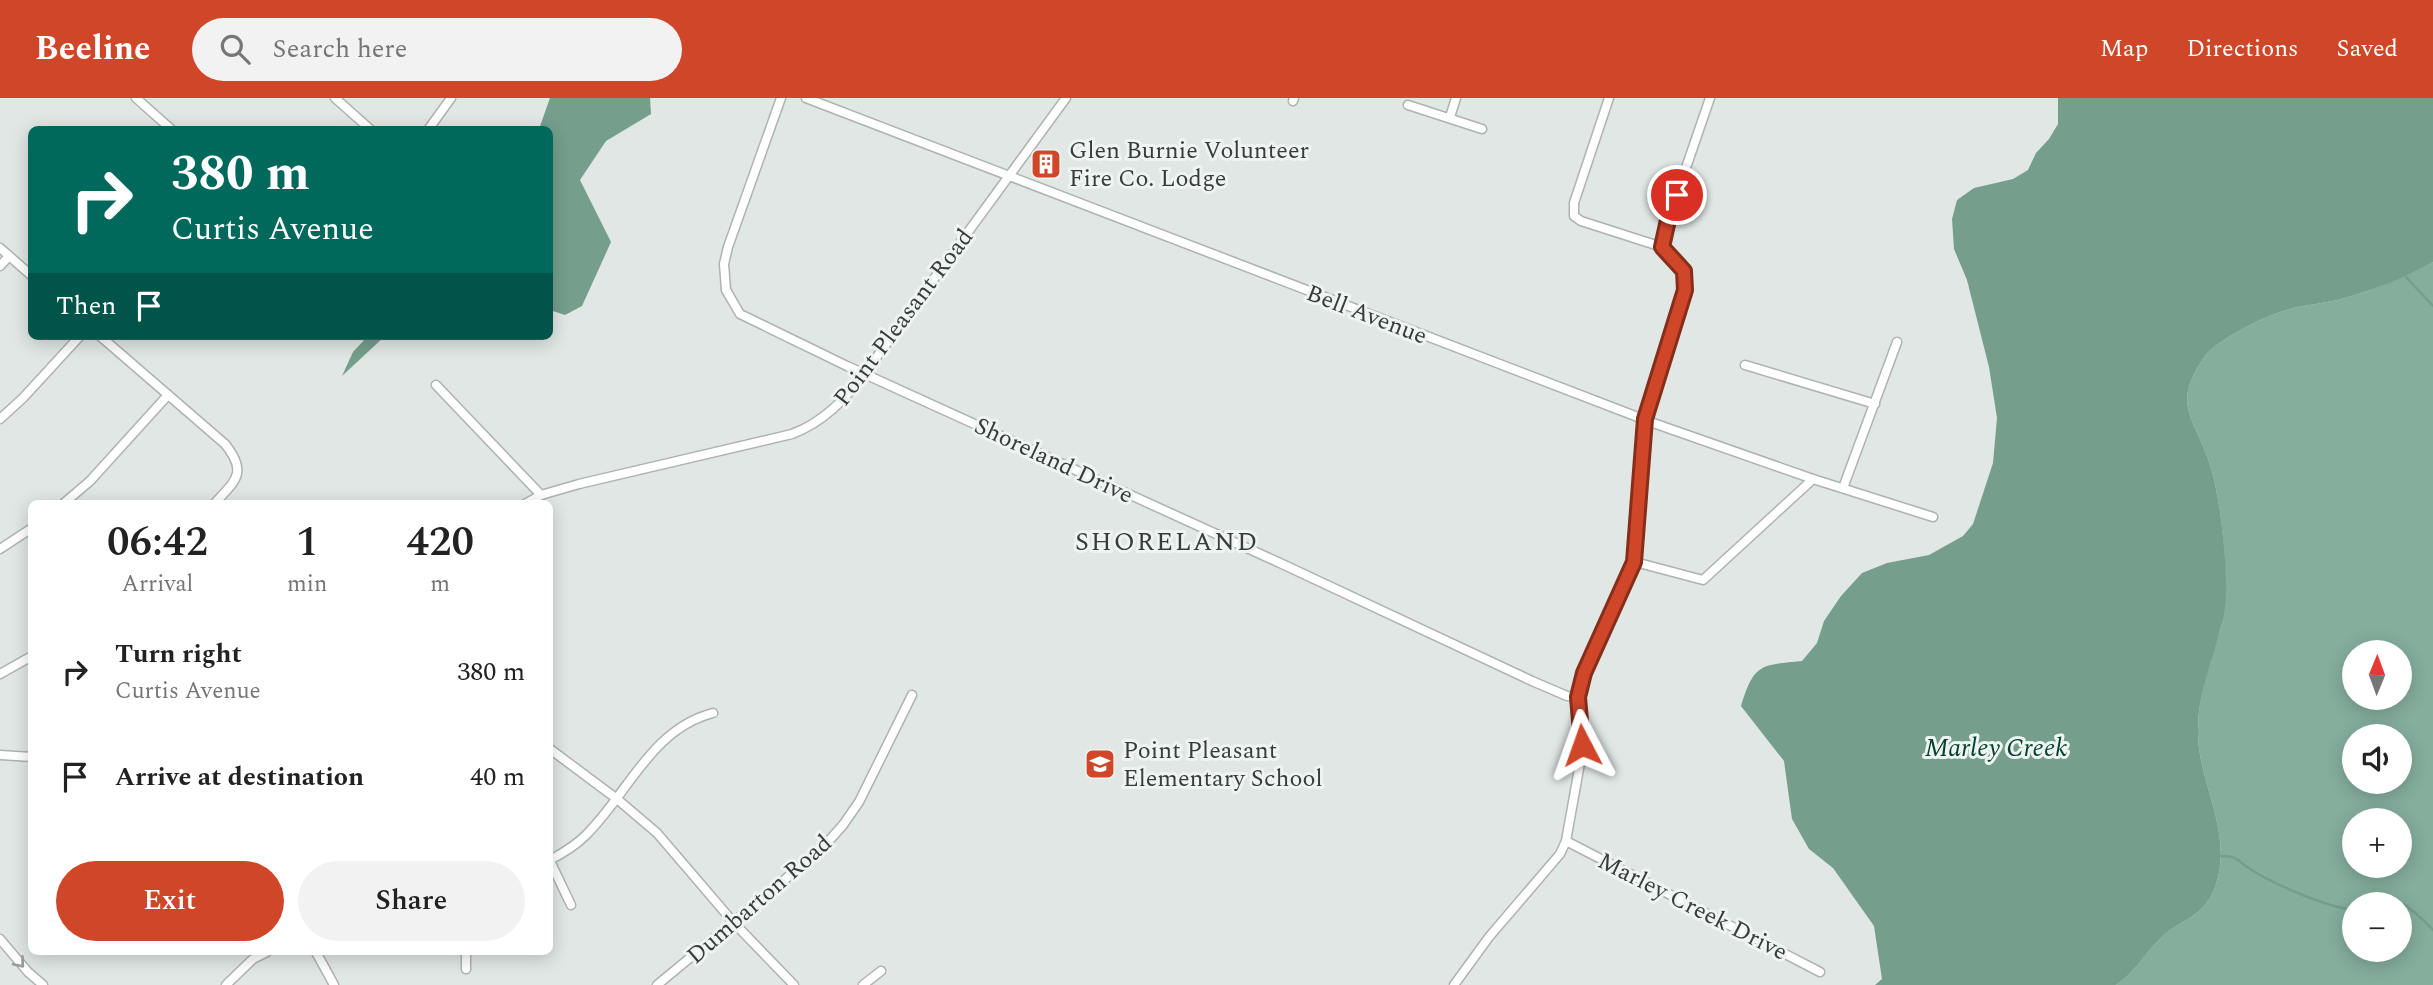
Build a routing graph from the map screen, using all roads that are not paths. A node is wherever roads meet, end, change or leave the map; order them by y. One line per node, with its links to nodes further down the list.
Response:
1 (136, 98): 12 (street)
2 (335, 98): 13 (street)
3 (450, 98): 14 (street)
4 (781, 98): 26 (street, Shoreland Drive)
5 (806, 98): 16 (street, Bell Avenue)
6 (1066, 98): 16 (street, Point Pleasant Road)
7 (1456, 98): 11 (street)
8 (1609, 98): 17 (street)
9 (1710, 98): 17 (street)
10 (1408, 105): 11 (street)
11 (1450, 117): 15 (street)
12 (168, 126)
13 (366, 126)
14 (431, 126)
15 (1482, 129)
16 (1009, 175): 26 (street, Point Pleasant Road); 31 (street, Bell Avenue)
17 (1662, 247): 31 (street)
18 (0, 248): 19 (street)
19 (9, 256): 20 (street); 21 (street)
20 (0, 266)
21 (28, 273)
22 (76, 340): 30 (street)
23 (105, 340): 28 (street)
24 (1897, 342): 29 (street)
25 (1745, 365): 29 (street)
26 (865, 373): 34 (street, Point Pleasant Road); 45 (street, Shoreland Drive)
27 (436, 386): 34 (street)
28 (168, 395): 35 (street); 36 (street)
29 (1875, 404): 33 (street)
30 (0, 419)
31 (1645, 419): 32 (street, Bell Avenue); 41 (street)
32 (1813, 479): 33 (street, Bell Avenue); 41 (street)
33 (1843, 488): 38 (street, Bell Avenue)
34 (541, 495): 37 (street, Point Pleasant Road)
35 (68, 500)
36 (217, 500)
37 (532, 500)
38 (1933, 517)
39 (28, 531): 40 (street)
40 (0, 549)
41 (1634, 562): 45 (street)
42 (28, 658): 43 (street)
43 (0, 674)
44 (912, 695): 55 (street, Dumbarton Road)
45 (1578, 697): 51 (street)
46 (713, 713): 50 (street)
47 (553, 751): 50 (street)
48 (0, 755): 49 (street)
49 (28, 757)
50 (617, 799): 52 (street); 55 (street)
51 (1566, 841): 62 (street, Marley Creek Drive); 69 (street)
52 (553, 859)
53 (553, 868): 54 (street)
54 (570, 905)
55 (734, 923): 66 (street, Dumbarton Road); 67 (street)
56 (0, 939): 63 (street, one-way to 63)
57 (261, 955): 64 (street)
58 (318, 955): 65 (street)
59 (466, 955): 60 (street)
60 (466, 969)
61 (881, 971): 68 (street)
62 (1820, 972)
63 (43, 985)
64 (226, 985)
65 (334, 985)
66 (657, 985)
67 (794, 985)
68 (863, 985)
69 (1454, 985)

